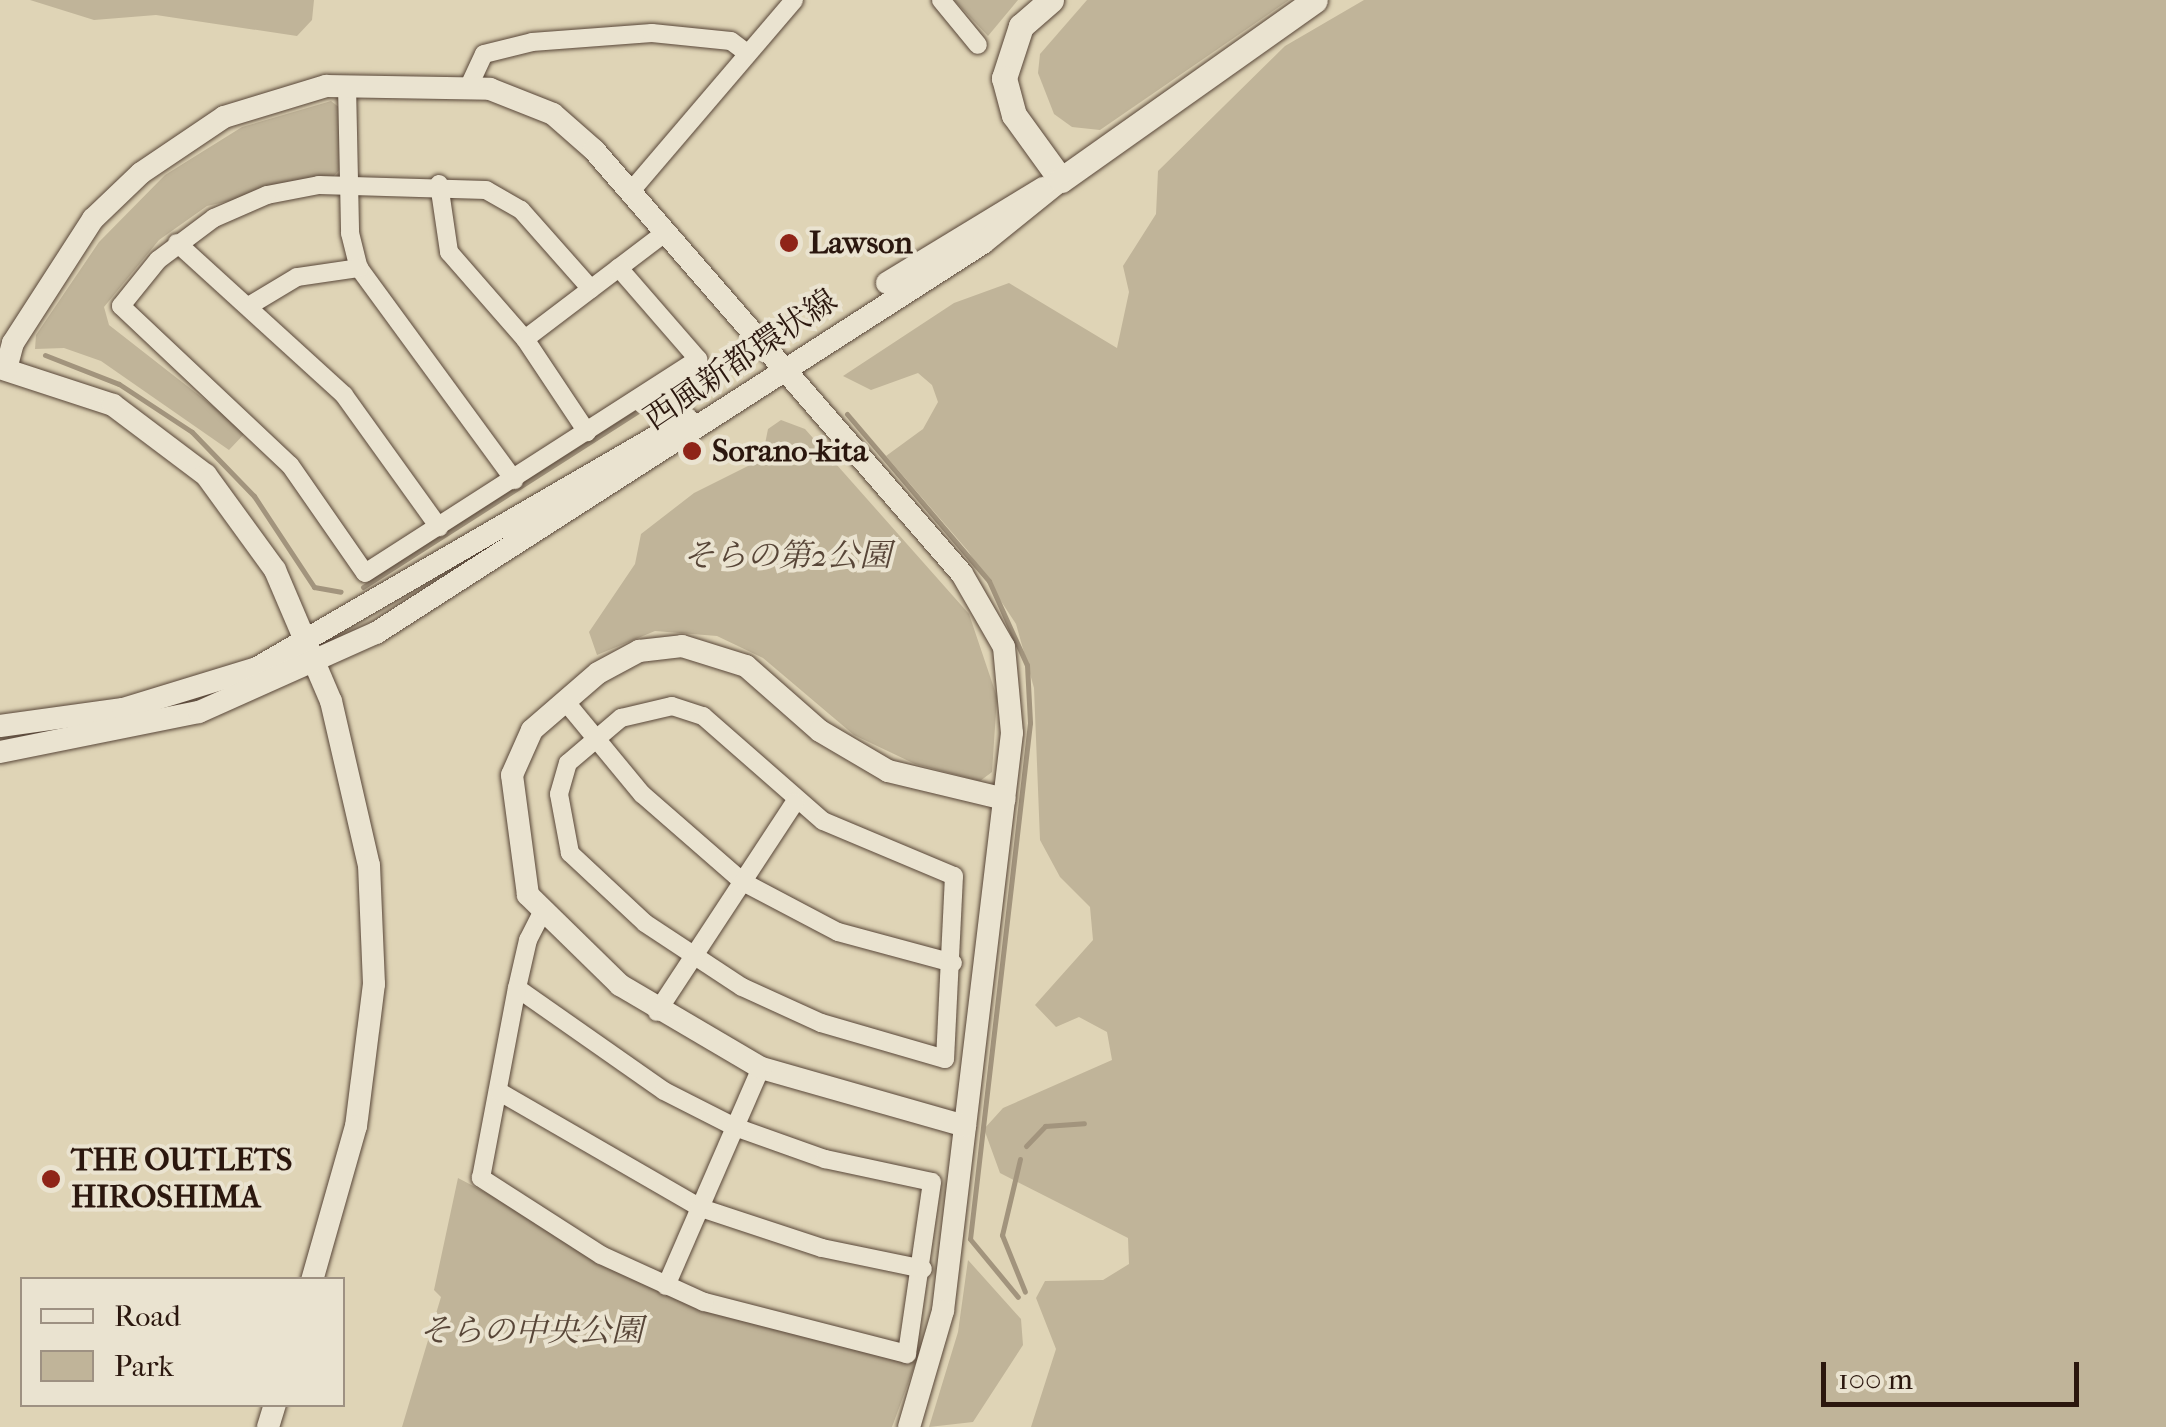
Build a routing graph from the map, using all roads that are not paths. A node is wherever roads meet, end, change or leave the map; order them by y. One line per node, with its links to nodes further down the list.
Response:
1 (794, 0): 6 (street)
2 (941, 0): 5 (street)
3 (1050, 0): 9 (main road)
4 (1315, 0): 9 (main road)
5 (978, 46)
6 (748, 54): 8 (street); 12 (street)
7 (347, 85): 8 (street); 10 (street); 21 (street)
8 (469, 86): 12 (street)
9 (1061, 180): 20 (street, 西風新都環状線)
10 (349, 184): 11 (street); 14 (street); 15 (street)
11 (439, 184): 17 (street); 19 (street)
12 (631, 191): 13 (street)
13 (666, 232): 16 (street); 20 (street)
14 (178, 243): 18 (street); 24 (street)
15 (359, 268): 18 (street); 23 (street)
16 (618, 268): 17 (street); 22 (street)
17 (590, 289): 19 (street)
18 (252, 304): 24 (street)
19 (525, 339): 22 (street)
20 (780, 364): 25 (street, 西風新都環状線); 32 (street)
21 (3, 368): 25 (street)
22 (587, 432): 23 (street)
23 (514, 480): 24 (street)
24 (439, 527)
25 (311, 652): 27 (street, 西風新都環状線); 28 (street, 西風新都環状線); 46 (street)
26 (564, 701): 29 (street); 32 (street); 35 (street)
27 (0, 726)
28 (130, 731): 30 (street, 西風新都環状線); 31 (street)
29 (595, 738): 33 (street); 34 (street); 36 (street)
30 (0, 752)
31 (0, 765)
32 (1004, 799): 42 (street)
33 (795, 802): 34 (street); 37 (street)
34 (743, 882): 36 (street); 37 (street)
35 (541, 914): 38 (street); 39 (street)
36 (691, 958): 37 (street); 39 (street)
37 (953, 963)
38 (517, 988): 41 (street); 43 (street)
39 (657, 1012): 40 (street)
40 (761, 1068): 42 (street); 43 (street)
41 (498, 1092): 44 (street); 47 (street)
42 (965, 1126): 48 (street)
43 (735, 1127): 44 (street); 45 (street)
44 (701, 1208): 45 (street); 47 (street)
45 (923, 1269): 47 (street)
46 (313, 1277)
47 (666, 1286)
48 (909, 1427)

